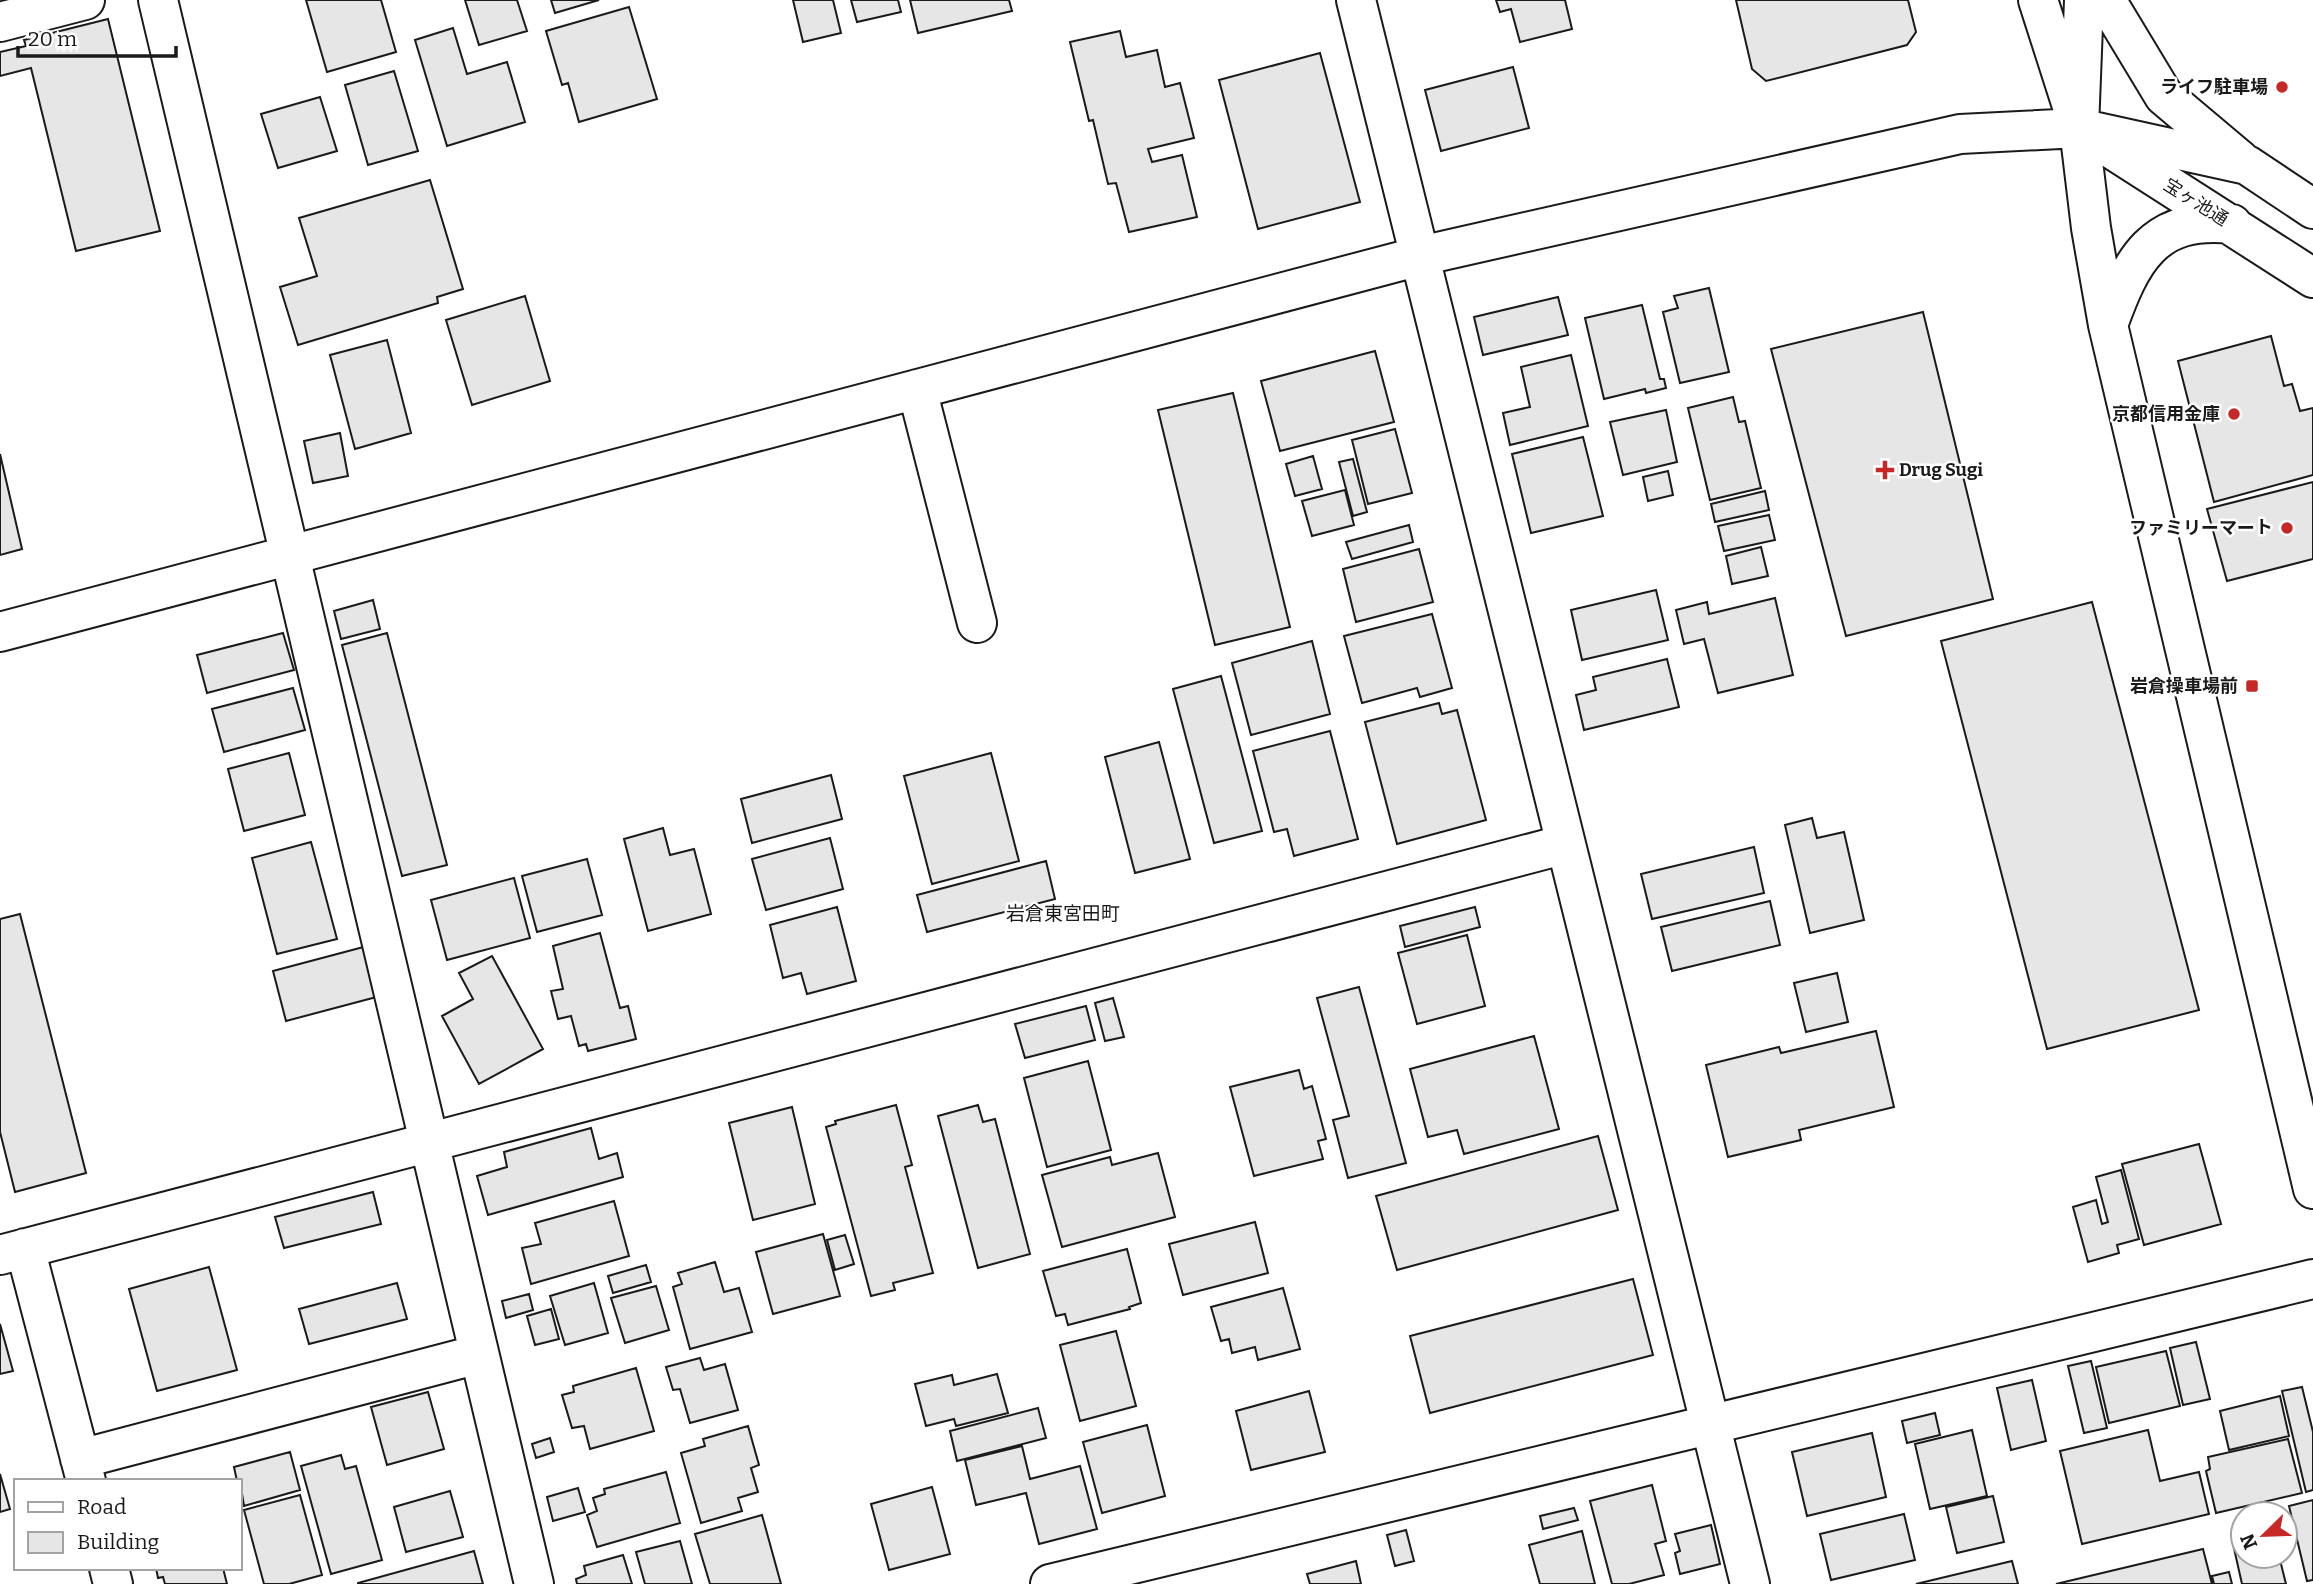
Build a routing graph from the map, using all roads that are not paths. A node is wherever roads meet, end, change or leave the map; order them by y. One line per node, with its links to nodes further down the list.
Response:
1 (85, 0): 7 (street)
2 (158, 0): 16 (street)
3 (1356, 0): 12 (street)
4 (2038, 0): 8 (street)
5 (2084, 0): 8 (street)
6 (2106, 0): 9 (street)
7 (0, 22)
8 (2079, 128): 9 (street, 宝ヶ池通); 11 (street, 宝ヶ池通); 12 (street); 14 (street)
9 (2247, 165): 10 (street, 宝ヶ池通)
10 (2313, 209)
11 (2232, 224): 13 (street, 宝ヶ池通); 14 (street)
12 (1420, 256): 15 (street); 19 (street)
13 (2313, 278)
14 (2108, 325): 21 (street)
15 (918, 389): 16 (street); 17 (street)
16 (290, 555): 18 (street); 20 (street)
17 (977, 624)
18 (0, 632)
19 (1566, 844): 20 (street); 25 (street)
20 (429, 1142): 22 (street); 24 (street)
21 (2313, 1189)
22 (13, 1251): 26 (street)
23 (2313, 1279): 25 (street)
24 (480, 1354): 26 (street); 28 (street)
25 (1710, 1424): 27 (street); 30 (street)
26 (83, 1470)
27 (1139, 1574): 29 (street)
28 (534, 1584)
29 (1050, 1584)
30 (1750, 1584)

